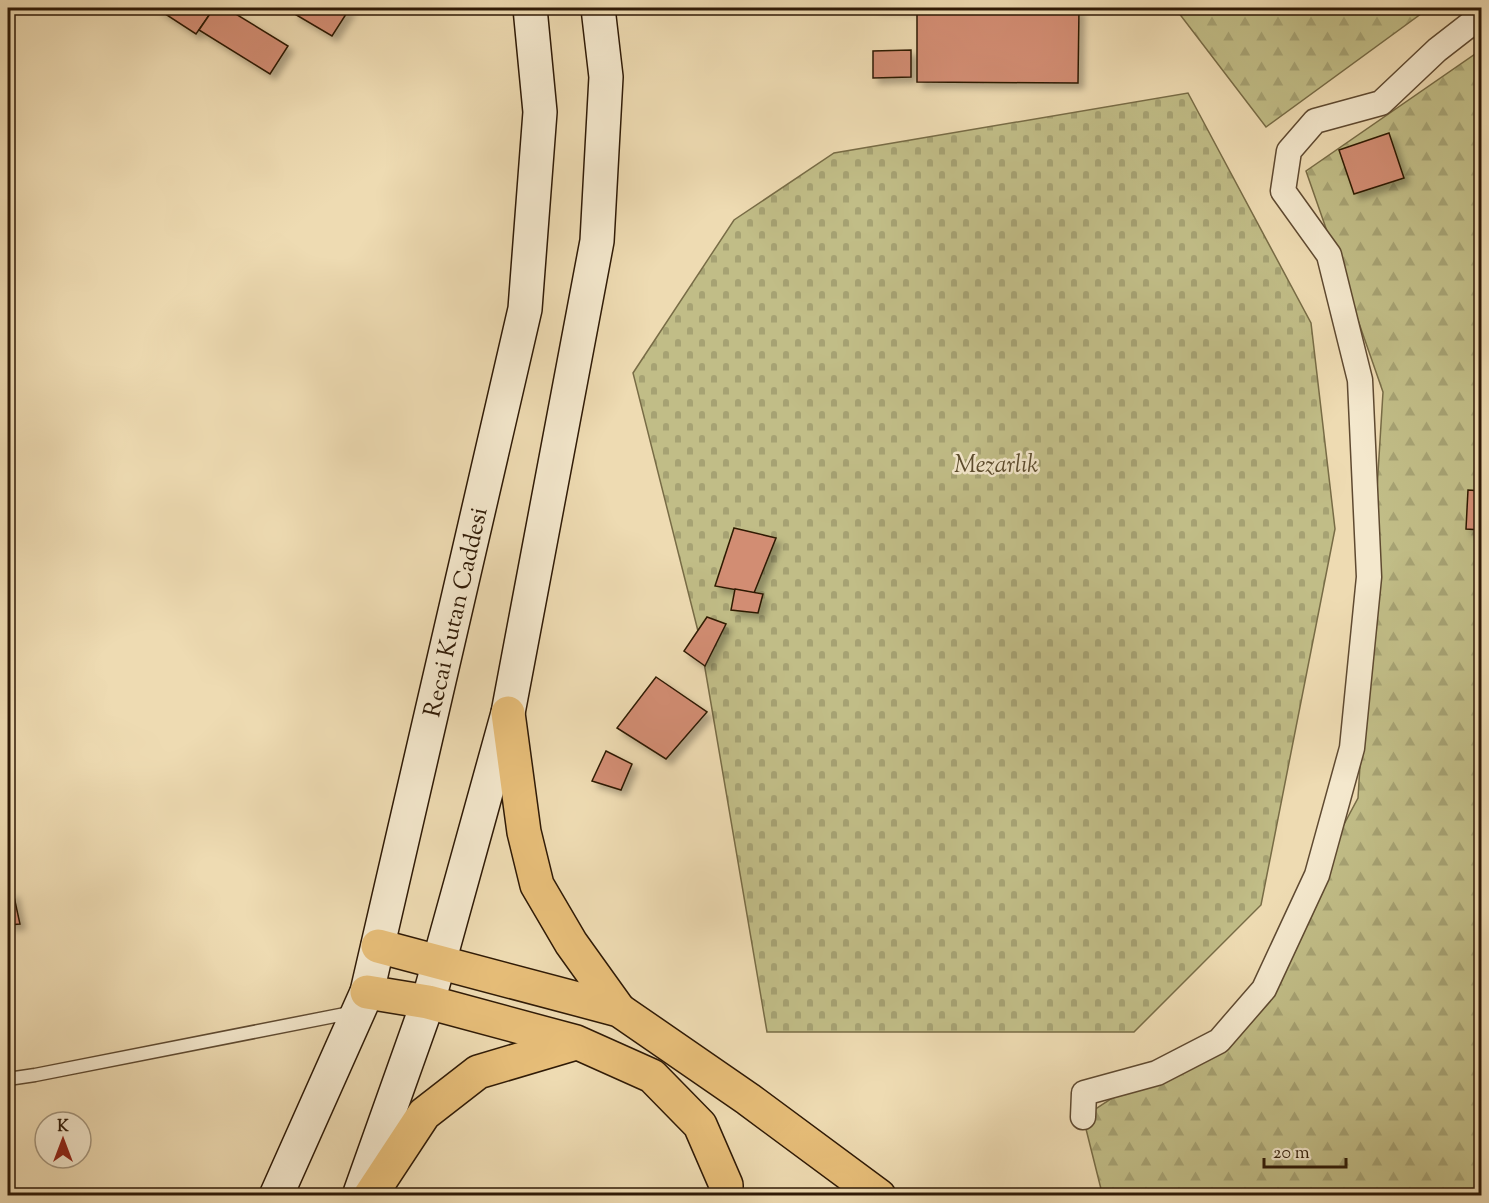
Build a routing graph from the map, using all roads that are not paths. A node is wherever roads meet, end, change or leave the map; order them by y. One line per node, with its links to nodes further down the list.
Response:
1 (530, 8): 7 (main road, Recai Kutan Caddesi)
2 (598, 8): 5 (main road)
3 (612, 8): 5 (main road)
4 (1482, 15): 14 (street)
5 (606, 77): 6 (main road)
6 (508, 713): 8 (main road); 11 (highway)
7 (378, 946): 8 (highway); 9 (main road, Recai Kutan Caddesi)
8 (438, 962): 10 (main road); 11 (highway)
9 (363, 1001): 10 (highway); 13 (lane); 15 (main road, Recai Kutan Caddesi)
10 (428, 1002): 12 (highway); 16 (main road)
11 (619, 1010): 19 (highway)
12 (576, 1042): 17 (highway); 18 (highway)
13 (8, 1078)
14 (1083, 1117)
15 (276, 1196)
16 (359, 1196)
17 (370, 1196)
18 (726, 1196)
19 (879, 1196)

